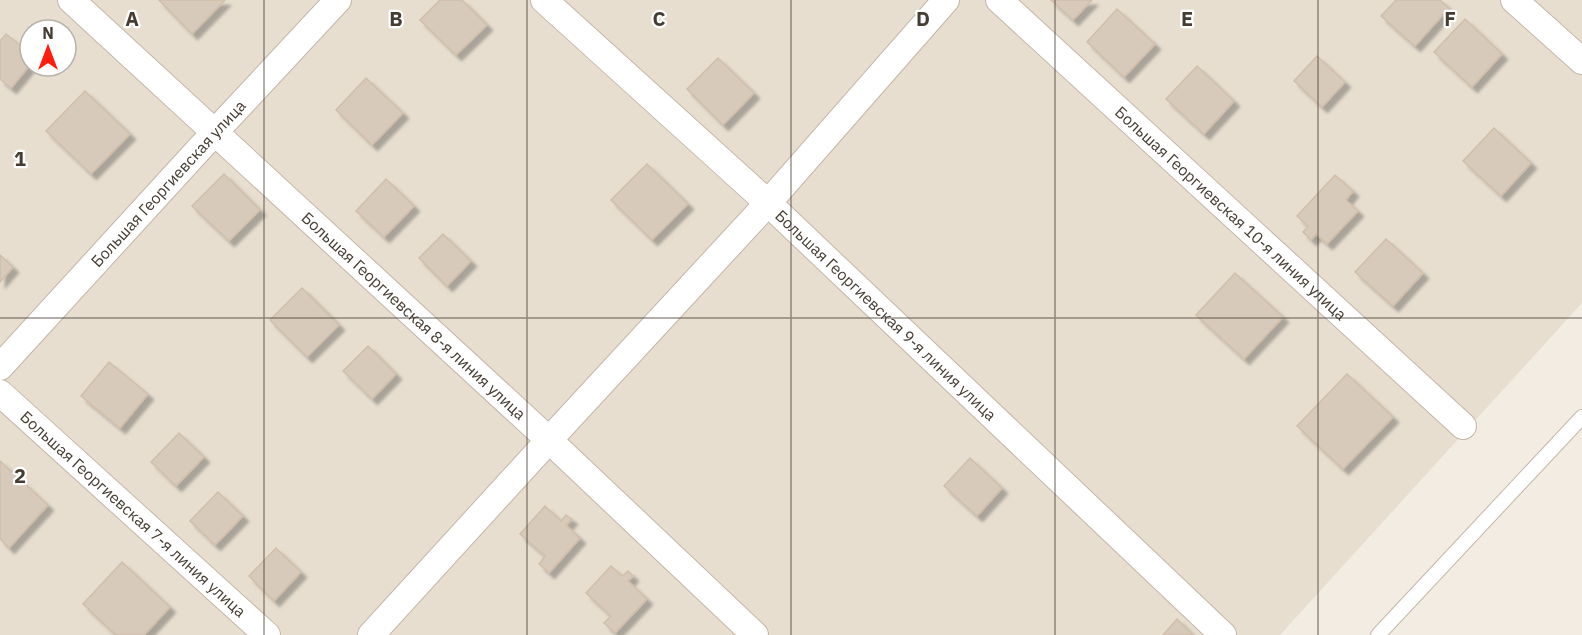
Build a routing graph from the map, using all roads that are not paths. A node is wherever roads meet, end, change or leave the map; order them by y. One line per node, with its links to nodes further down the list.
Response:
1 (71, 0): 8 (street, Большая Георгиевская 8-я линия улица)
2 (338, 0): 8 (street, Большая Георгиевская улица)
3 (544, 0): 9 (street, Большая Георгиевская 9-я линия улица)
4 (946, 0): 9 (street)
5 (999, 0): 13 (street, Большая Георгиевская 10-я линия улица)
6 (1514, 0): 7 (street)
7 (1582, 61)
8 (214, 133): 10 (street, Большая Георгиевская улица); 14 (street, Большая Георгиевская 8-я линия улица)
9 (768, 203): 14 (street); 18 (street, Большая Георгиевская 9-я линия улица)
10 (0, 367)
11 (0, 393): 15 (street, Большая Георгиевская 7-я линия улица)
12 (1582, 417): 19 (lane)
13 (1463, 426)
14 (549, 440): 16 (street); 17 (street, Большая Георгиевская 8-я линия улица)
15 (267, 635)
16 (371, 635)
17 (755, 635)
18 (1223, 635)
19 (1378, 635)

